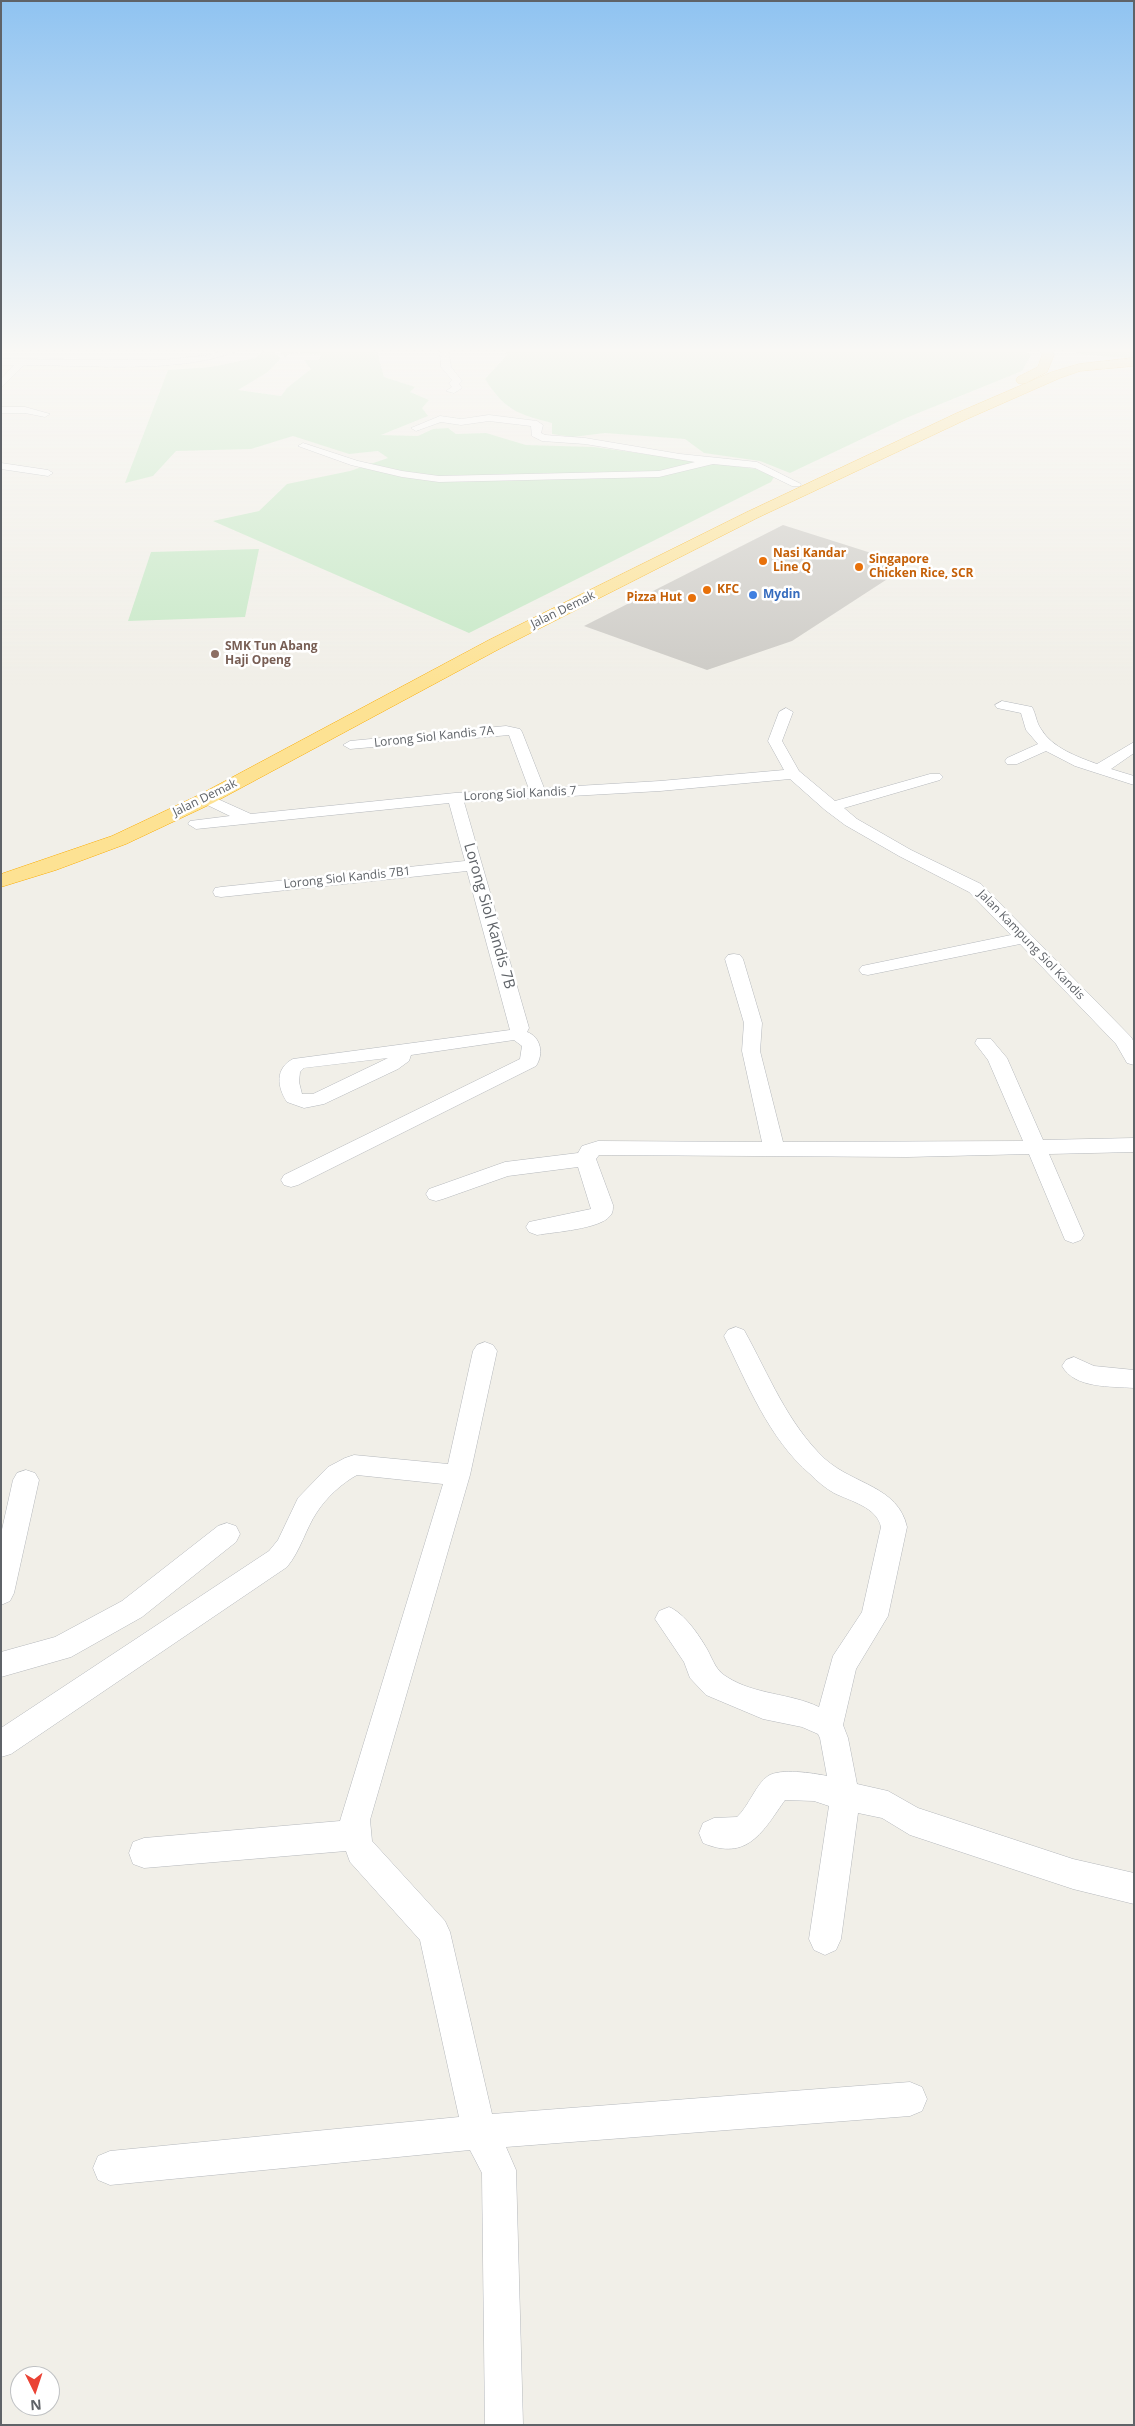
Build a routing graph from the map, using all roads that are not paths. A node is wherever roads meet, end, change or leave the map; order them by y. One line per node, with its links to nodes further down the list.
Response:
1 (349, 460): 2 (street)
2 (715, 460)
3 (717, 460): 8 (street)
4 (847, 460): 8 (highway, Jalan Demak)
5 (867, 460): 20 (highway, Jalan Demak)
6 (1, 466): 7 (street)
7 (48, 473)
8 (796, 484): 26 (highway, Jalan Demak)
9 (1002, 705): 12 (street)
10 (786, 712): 16 (street, Jalan Kampung Siol Kandis)
11 (350, 745): 19 (street, Lorong Siol Kandis 7A)
12 (1048, 745): 14 (street); 15 (street)
13 (1134, 746): 15 (street)
14 (1012, 762)
15 (1100, 769): 18 (street)
16 (793, 774): 19 (street, Lorong Siol Kandis 7); 22 (street, Jalan Kampung Siol Kandis)
17 (935, 777): 22 (street)
18 (1134, 781)
19 (538, 792): 21 (street, Lorong Siol Kandis 7)
20 (206, 798): 23 (street); 27 (highway, Jalan Demak)
21 (455, 798): 23 (street, Lorong Siol Kandis 7); 25 (street, Lorong Siol Kandis 7B)
22 (830, 807): 29 (street, Jalan Kampung Siol Kandis)
23 (247, 818): 24 (street, Lorong Siol Kandis 7)
24 (196, 824)
25 (473, 865): 28 (street, Lorong Siol Kandis 7B1); 32 (street, Lorong Siol Kandis 7B)
26 (1, 872)
27 (1, 881)
28 (221, 892)
29 (1023, 938): 31 (street); 33 (street, Jalan Kampung Siol Kandis)
30 (734, 960): 39 (street)
31 (868, 970)
32 (516, 1034): 35 (street); 41 (street)
33 (1129, 1040): 36 (street, Jalan Kampung Siol Kandis)
34 (984, 1043): 38 (street)
35 (402, 1051): 35 (street)
36 (1134, 1059)
37 (1134, 1145): 38 (street)
38 (1036, 1146): 39 (street); 44 (street)
39 (774, 1150): 40 (street)
40 (586, 1159): 42 (street); 43 (street)
41 (291, 1180)
42 (436, 1194)
43 (537, 1227)
44 (1073, 1235)
45 (736, 1336): 55 (street)
46 (485, 1351): 49 (street)
47 (1074, 1366): 48 (street)
48 (1134, 1379)
49 (458, 1475): 56 (street); 59 (street)
50 (26, 1480): 52 (street)
51 (228, 1534): 54 (street)
52 (1, 1593)
53 (669, 1619): 55 (street)
54 (1, 1665)
55 (829, 1724): 57 (street)
56 (1, 1744)
57 (845, 1796): 58 (street); 61 (street); 62 (street)
58 (714, 1833)
59 (355, 1836): 60 (street); 64 (street)
60 (144, 1853)
61 (1134, 1889)
62 (825, 1939)
63 (910, 2099): 64 (street)
64 (479, 2132): 65 (street); 66 (street)
65 (110, 2168)
66 (504, 2425)

